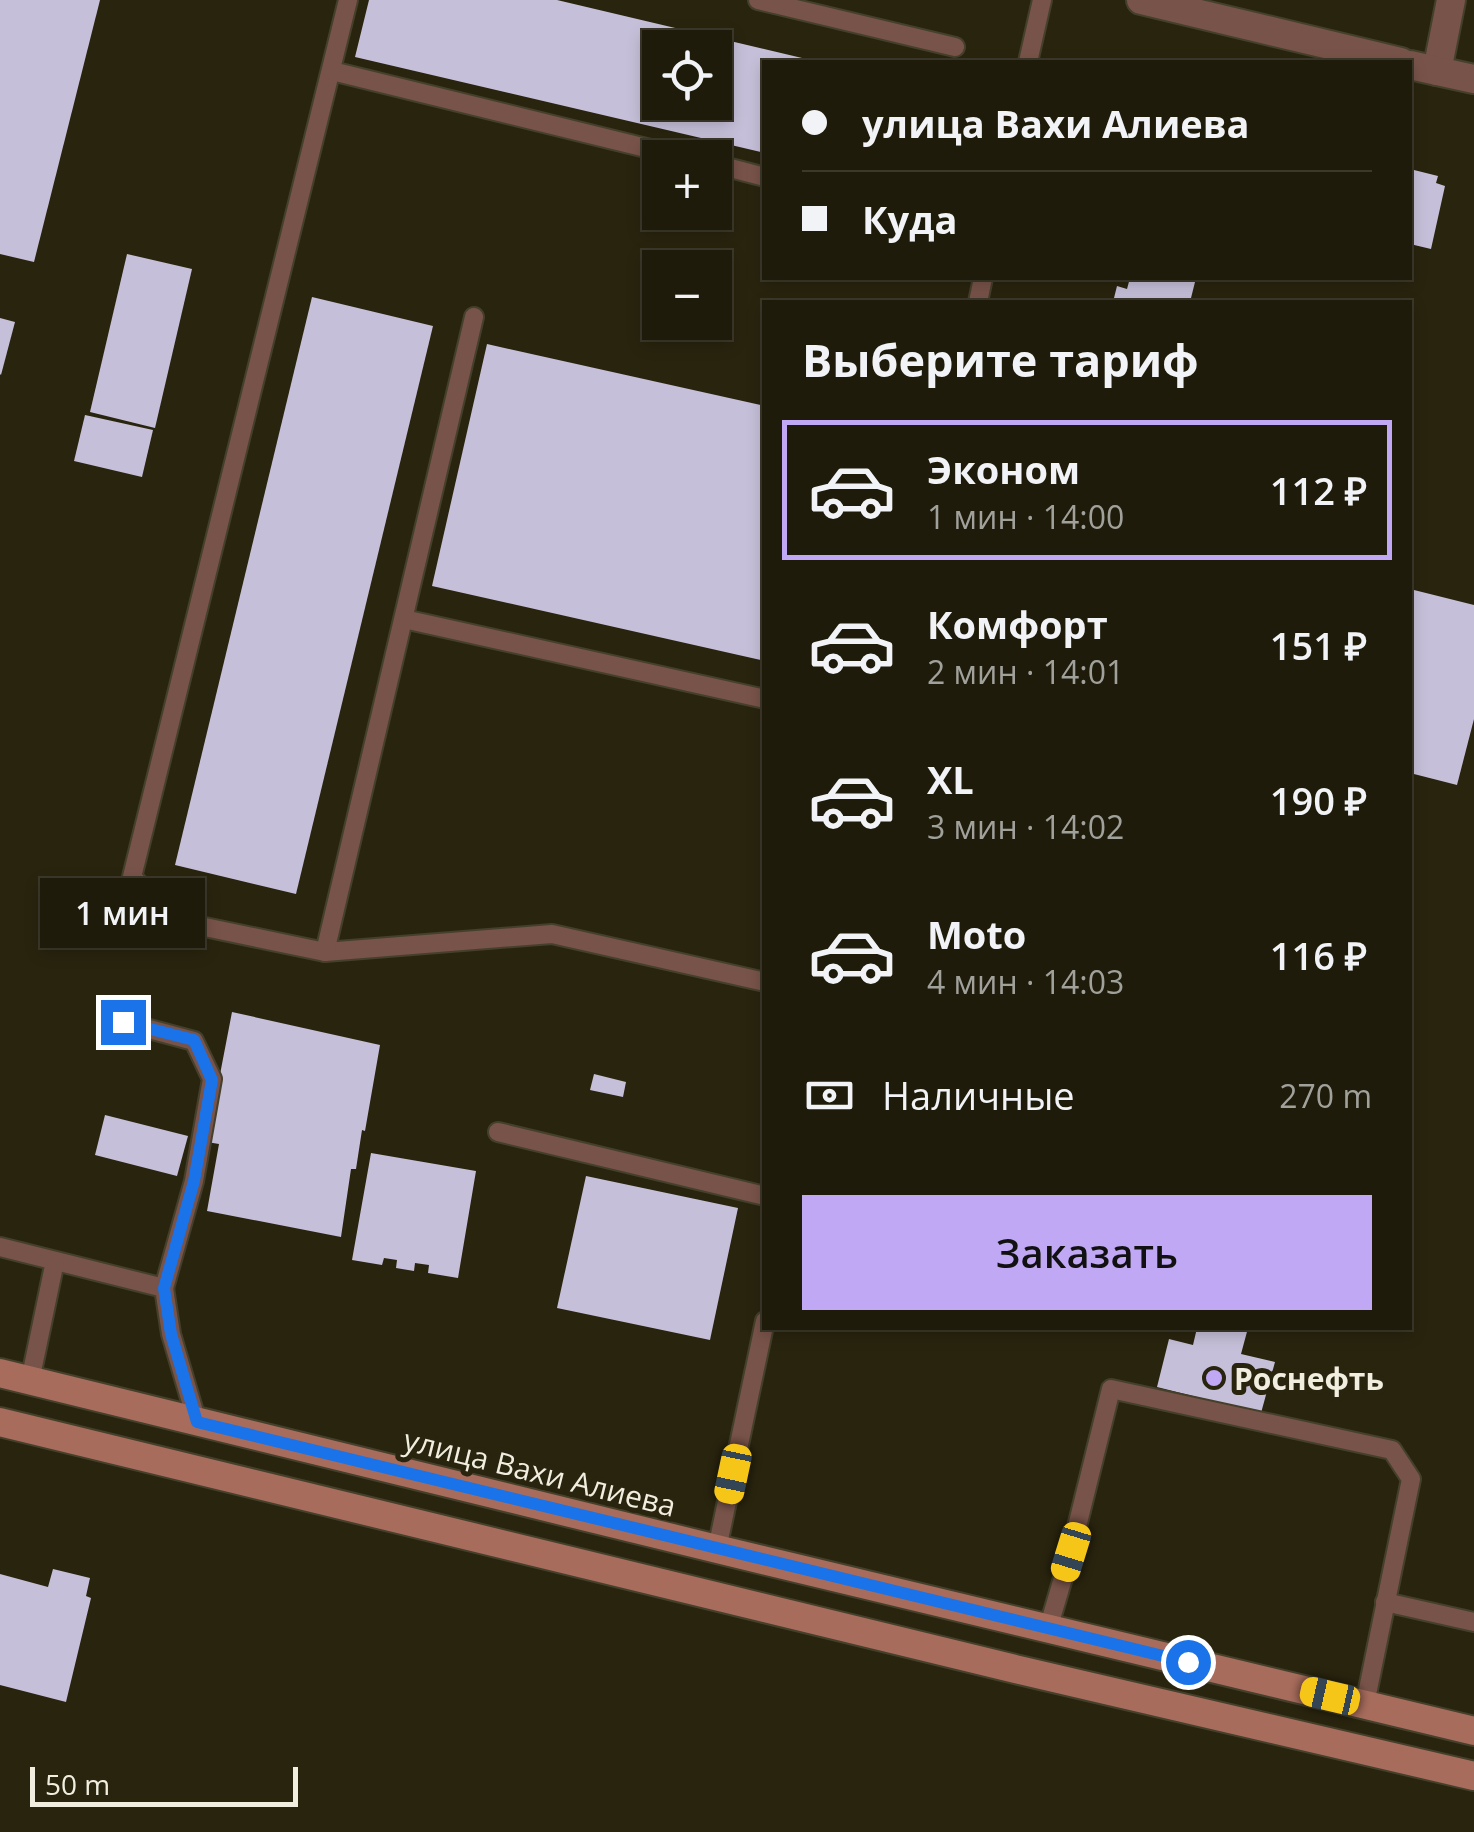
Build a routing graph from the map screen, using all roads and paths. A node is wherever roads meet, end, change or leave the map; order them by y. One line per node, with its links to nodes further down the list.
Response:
1 (348, 0): 10 (lane)
2 (758, 0): 6 (lane)
3 (1042, 0): 7 (lane)
4 (1142, 0): 8 (street)
5 (1451, 0): 9 (street)
6 (955, 47)
7 (1028, 60)
8 (1394, 60)
9 (1424, 68): 11 (street)
10 (332, 71): 12 (lane); 18 (lane)
11 (1474, 79)
12 (642, 147)
13 (732, 168): 14 (lane)
14 (762, 176)
15 (474, 317): 16 (lane)
16 (404, 619): 17 (lane); 18 (lane)
17 (762, 698)
18 (325, 952): 19 (lane)
19 (762, 981)
20 (123, 1022): 25 (lane)
21 (498, 1132): 22 (lane)
22 (762, 1195)
23 (0, 1247): 24 (lane)
24 (55, 1261): 25 (lane); 28 (lane)
25 (164, 1288): 30 (lane)
26 (763, 1330): 31 (lane)
27 (0, 1373): 28 (main road, улица Вахи Алиева)
28 (30, 1380): 30 (main road, улица Вахи Алиева)
29 (0, 1422): 37 (main road)
30 (197, 1422): 31 (main road, улица Вахи Алиева)
31 (717, 1549): 34 (main road, улица Вахи Алиева)
32 (1385, 1602): 33 (lane); 34 (lane); 35 (lane)
33 (1474, 1622)
34 (1048, 1629): 35 (main road, улица Вахи Алиева)
35 (1365, 1704): 36 (main road, улица Вахи Алиева)
36 (1474, 1731)
37 (1474, 1776)

